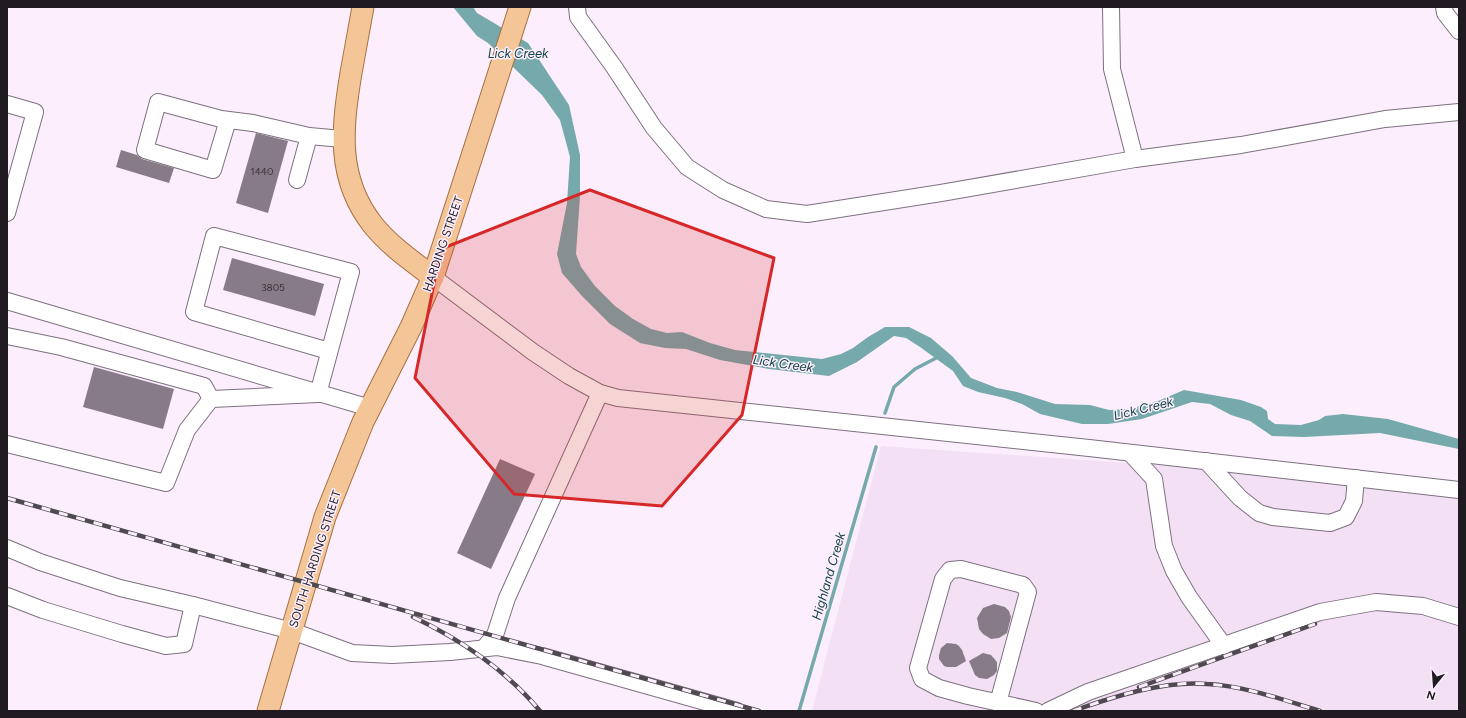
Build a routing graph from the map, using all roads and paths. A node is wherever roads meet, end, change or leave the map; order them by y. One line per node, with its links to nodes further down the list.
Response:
1 (363, 7): 11 (main road)
2 (520, 7): 15 (main road, HARDING STREET)
3 (577, 7): 12 (lane)
4 (1111, 7): 12 (lane)
5 (1444, 7): 6 (lane)
6 (1459, 31)
7 (7, 104): 14 (lane)
8 (1459, 112): 12 (lane)
9 (228, 120): 9 (lane); 10 (lane)
10 (309, 136): 11 (lane); 13 (lane)
11 (343, 139): 15 (main road)
12 (1135, 159)
13 (297, 180)
14 (7, 213)
15 (433, 277): 19 (main road, HARDING STREET); 20 (lane)
16 (7, 301): 21 (lane)
17 (7, 336): 22 (lane)
18 (329, 350): 18 (lane); 21 (lane)
19 (391, 367): 23 (main road, SOUTH HARDING STREET)
20 (600, 393): 25 (lane); 37 (lane)
21 (318, 394): 22 (lane); 23 (lane)
22 (211, 399): 24 (lane)
23 (370, 408): 35 (main road, SOUTH HARDING STREET)
24 (7, 444)
25 (1130, 453): 26 (lane); 29 (lane)
26 (1166, 456): 27 (lane); 29 (lane)
27 (1206, 461): 28 (lane); 28 (lane)
28 (1356, 478): 30 (lane)
29 (1154, 479): 36 (lane)
30 (1459, 490)
31 (7, 548): 33 (lane)
32 (7, 596): 33 (lane)
33 (193, 605): 35 (lane)
34 (1459, 617): 36 (lane)
35 (292, 631): 37 (lane); 39 (main road, SOUTH HARDING STREET)
36 (1224, 646): 42 (lane)
37 (484, 648): 40 (lane)
38 (998, 703): 38 (lane); 41 (lane)
39 (268, 711)
40 (737, 711)
41 (1036, 711)
42 (1048, 711)

